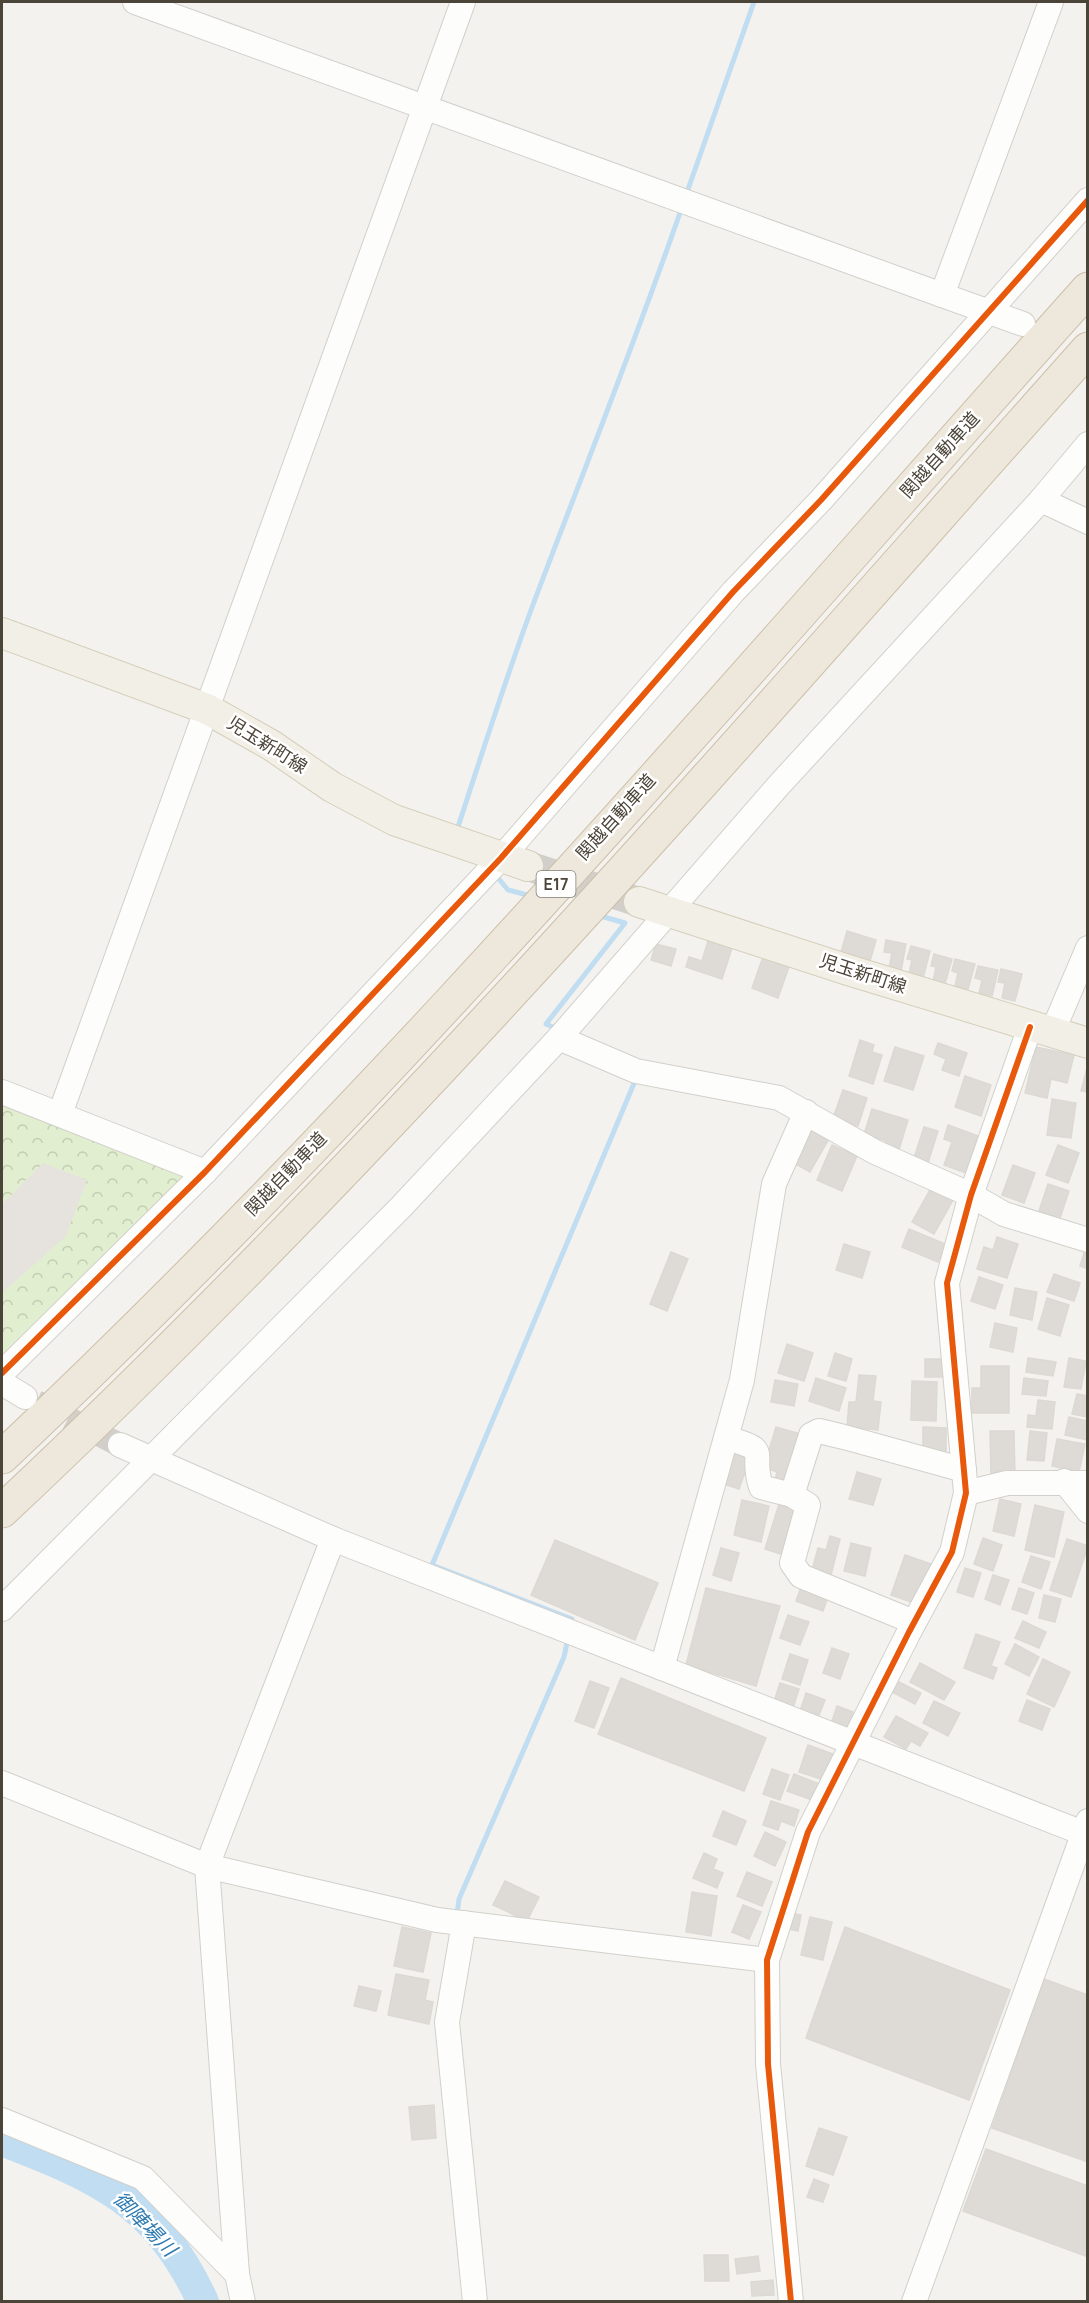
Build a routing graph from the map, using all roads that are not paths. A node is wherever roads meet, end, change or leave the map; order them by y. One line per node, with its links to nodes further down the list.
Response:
1 (135, 2): 4 (street)
2 (463, 2): 4 (street)
3 (1051, 2): 7 (street)
4 (425, 107): 7 (street); 15 (street)
5 (1088, 200): 8 (street)
6 (1088, 289): 34 (highway, 関越自動車道 / E17)
7 (942, 295): 8 (street)
8 (990, 313): 9 (street); 16 (street)
9 (1023, 324)
10 (1088, 349): 39 (highway, E17)
11 (1088, 444): 12 (street)
12 (1041, 500): 13 (street); 18 (street)
13 (1088, 522)
14 (2, 633): 15 (main road, 児玉新町線)
15 (207, 709): 16 (main road, 児玉新町線); 25 (street)
16 (514, 862): 26 (street)
17 (639, 902): 18 (main road, 児玉新町線)
18 (668, 911): 20 (main road, 児玉新町線); 21 (street)
19 (1088, 948): 20 (street)
20 (1041, 1030): 22 (main road, 児玉新町線); 27 (street)
21 (559, 1038): 24 (street); 35 (street)
22 (1088, 1043)
23 (2, 1092): 25 (street)
24 (807, 1112): 27 (street); 32 (street)
25 (60, 1114): 26 (street)
26 (205, 1172): 29 (street)
27 (971, 1195): 28 (street); 37 (street)
28 (1088, 1240)
29 (2, 1373)
30 (2, 1383): 31 (street)
31 (25, 1397)
32 (726, 1438): 38 (street); 44 (street)
33 (120, 1445): 35 (street)
34 (2, 1457)
35 (152, 1460): 41 (street); 42 (street)
36 (1080, 1478): 37 (street); 40 (street)
37 (965, 1482): 38 (street); 43 (street)
38 (792, 1495): 43 (street)
39 (2, 1511)
40 (1088, 1511)
41 (333, 1539): 44 (street); 48 (street)
42 (2, 1609)
43 (914, 1622): 45 (street)
44 (662, 1668): 45 (street)
45 (854, 1745): 47 (street); 50 (street)
46 (2, 1783): 48 (street)
47 (1085, 1830): 56 (street)
48 (207, 1866): 49 (street); 52 (street)
49 (464, 1923): 50 (street); 54 (street)
50 (767, 1960): 55 (street)
51 (2, 2120): 52 (street)
52 (237, 2274): 53 (street)
53 (243, 2301)
54 (475, 2301)
55 (791, 2301)
56 (914, 2301)

